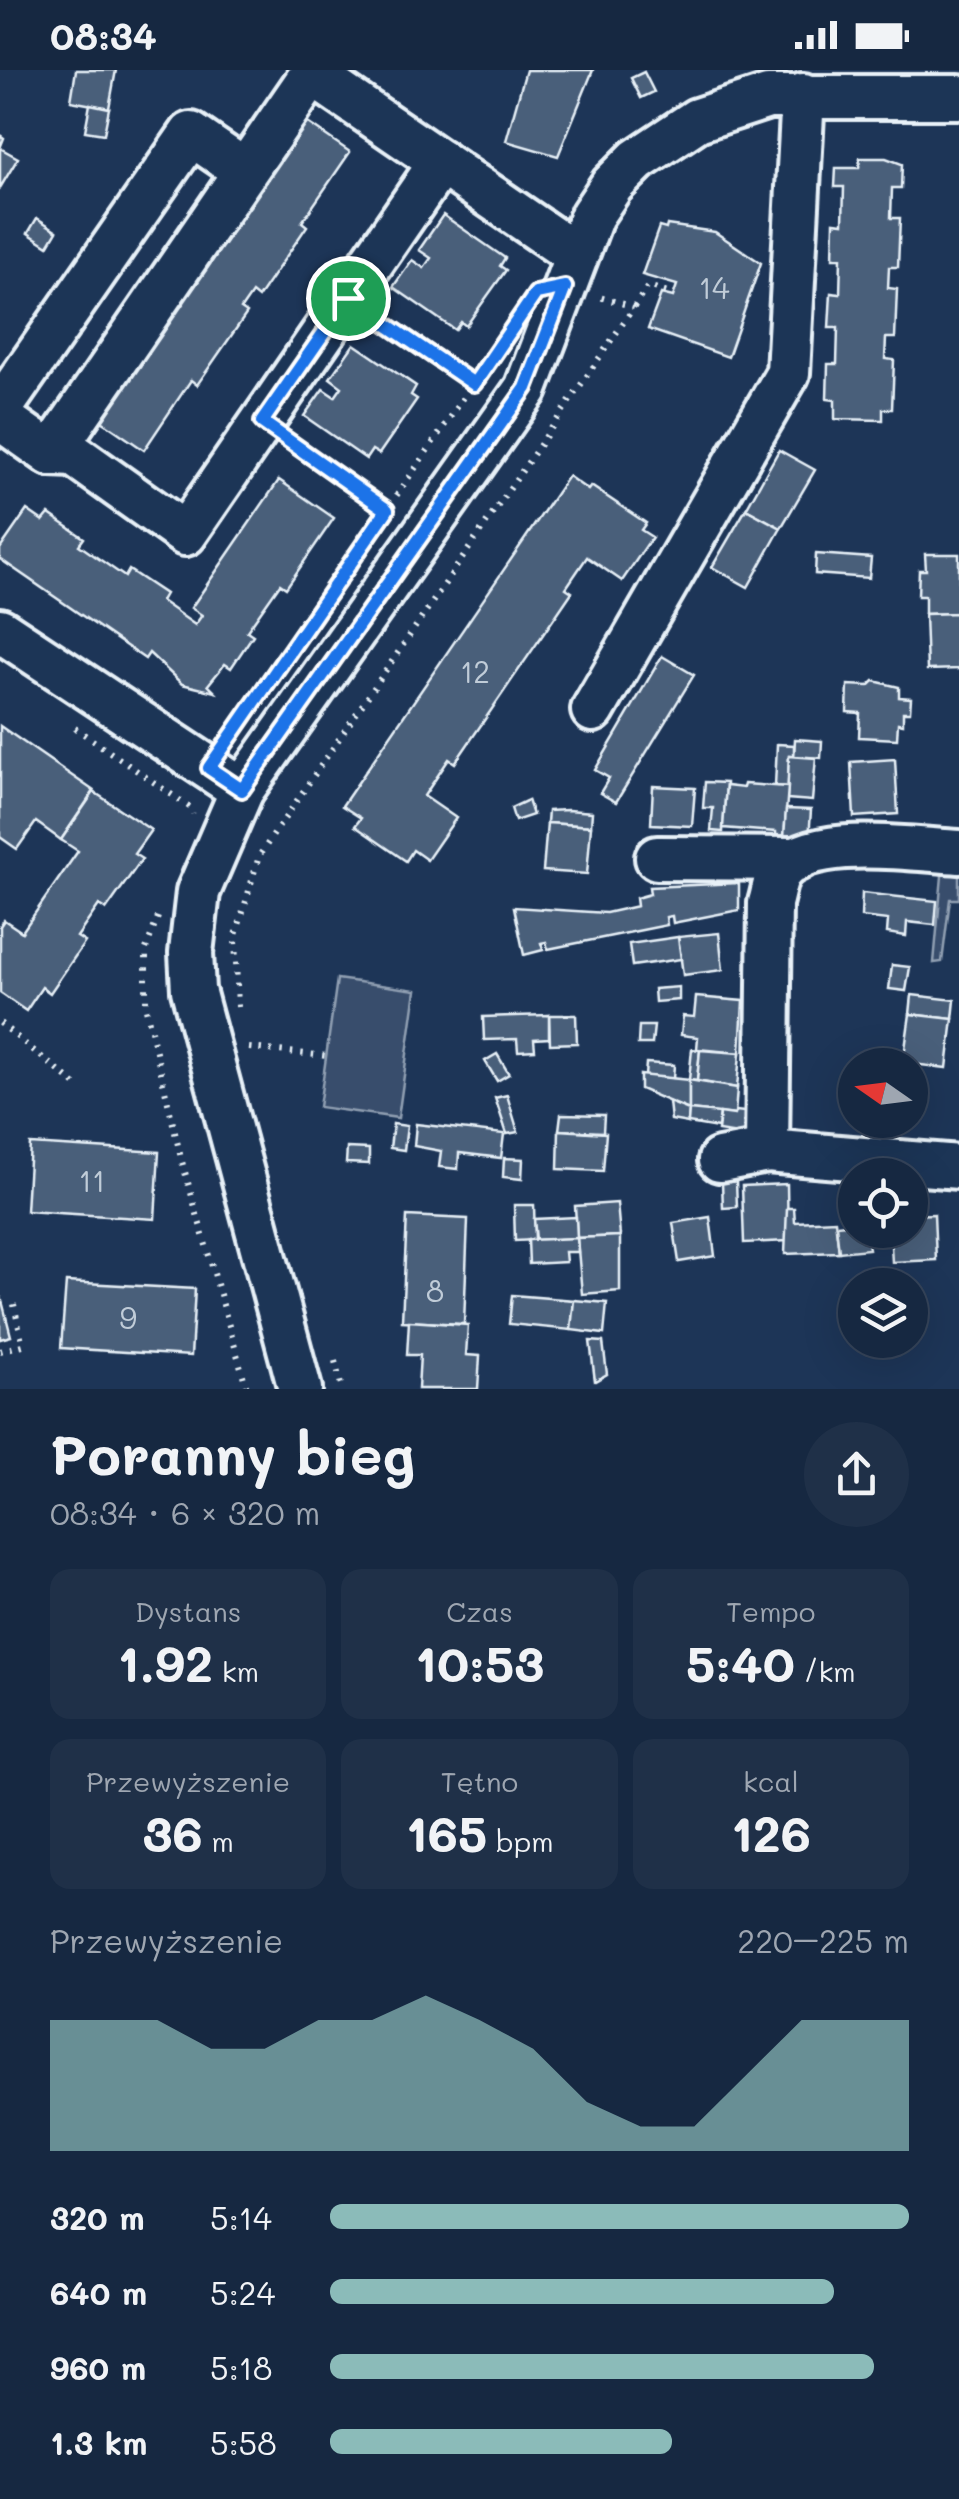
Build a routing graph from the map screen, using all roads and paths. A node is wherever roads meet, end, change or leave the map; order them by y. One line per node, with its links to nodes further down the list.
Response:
1 (803, 95): 2 (street); 5 (street); 16 (street)
2 (959, 97)
3 (441, 162): 4 (street); 5 (street); 7 (street)
4 (245, 171): 11 (street); 13 (street)
5 (571, 271): 8 (path); 18 (street)
6 (674, 294): 8 (path)
7 (348, 298): 10 (path); 12 (street)
8 (634, 307): 23 (path)
9 (505, 338): 10 (path)
10 (474, 384): 14 (path)
11 (3, 400): 13 (street)
12 (262, 422): 13 (street); 14 (path)
13 (50, 454)
14 (387, 510): 17 (path)
15 (0, 630): 18 (street)
16 (593, 710)
17 (245, 716)
18 (226, 779): 19 (path); 36 (street)
19 (185, 804)
20 (959, 852): 22 (street)
21 (657, 858): 22 (street)
22 (797, 859): 30 (street)
23 (241, 1019)
24 (0, 1023): 29 (path)
25 (245, 1034): 26 (path)
26 (249, 1048): 27 (path); 28 (path)
27 (326, 1056)
28 (252, 1062)
29 (76, 1085)
30 (766, 1151): 31 (street); 32 (street)
31 (720, 1160)
32 (959, 1168)
33 (12, 1300): 34 (path)
34 (0, 1351)
35 (334, 1357): 37 (path)
36 (300, 1389)
37 (342, 1389)

